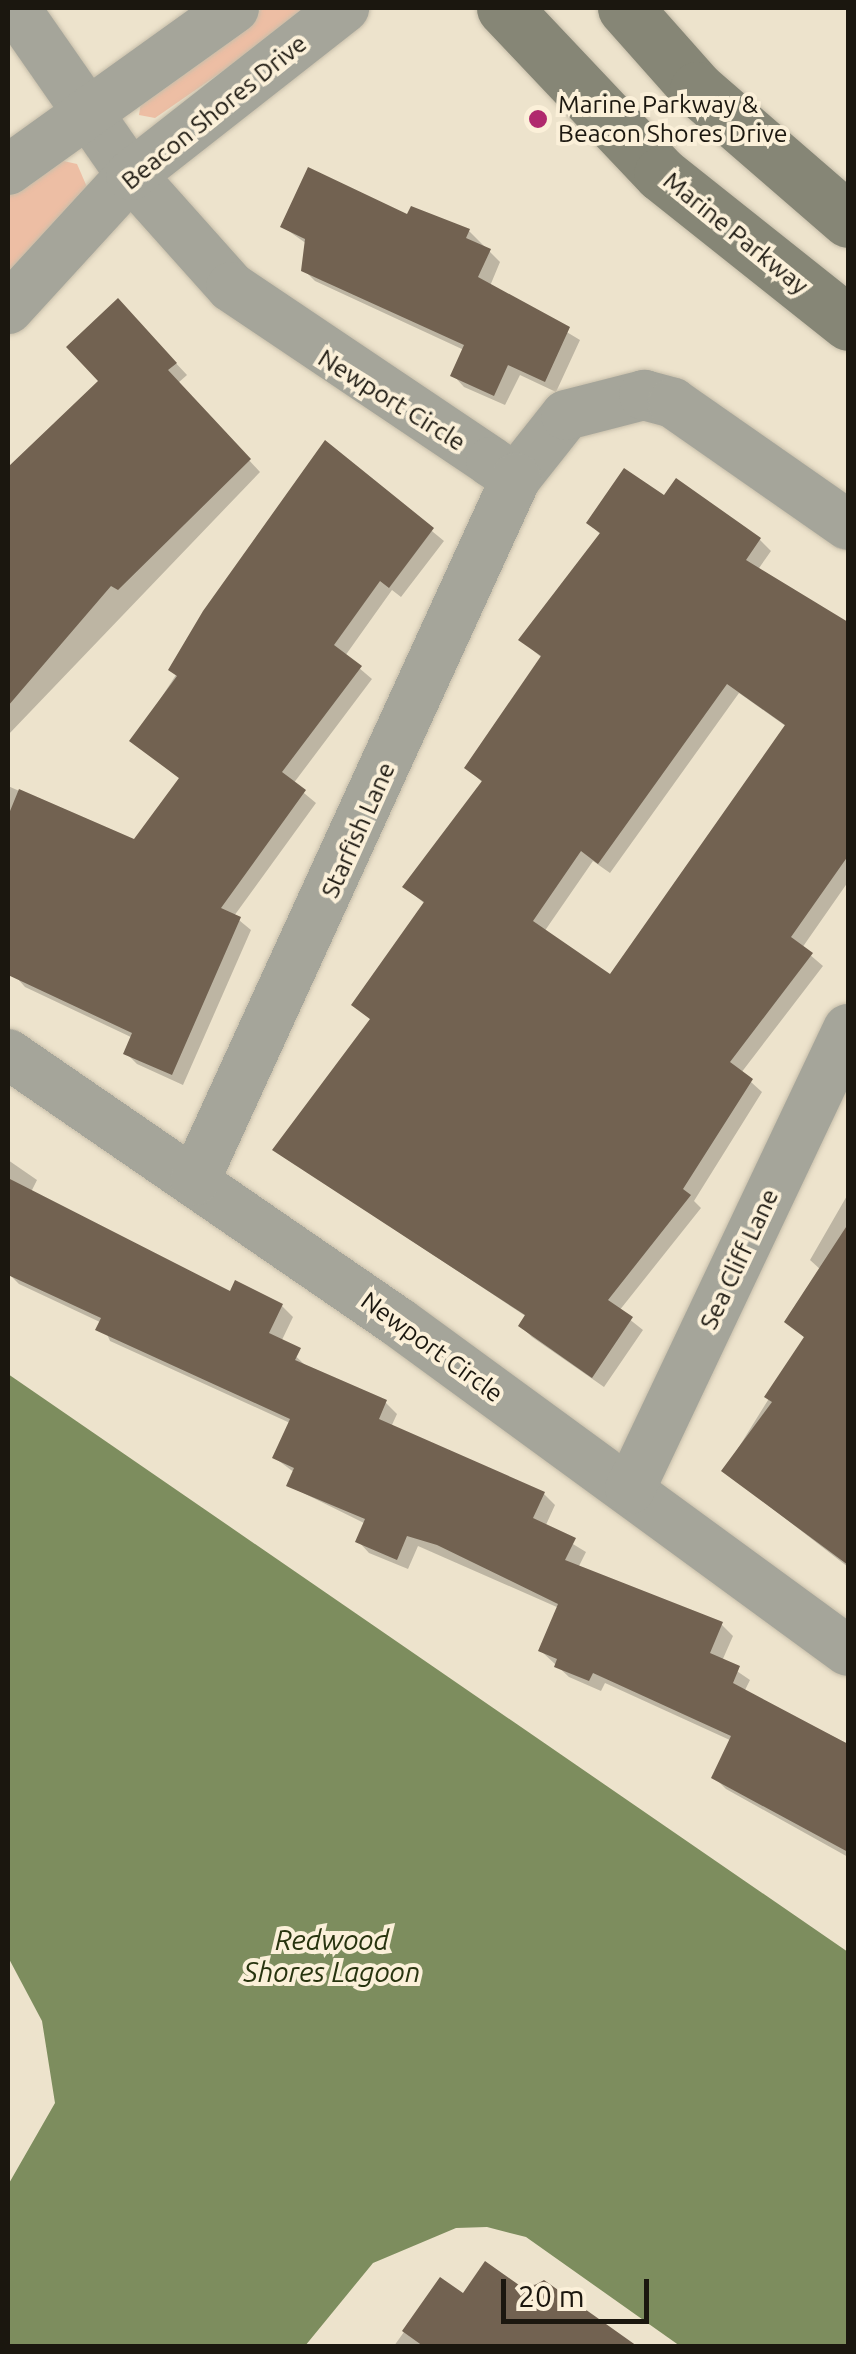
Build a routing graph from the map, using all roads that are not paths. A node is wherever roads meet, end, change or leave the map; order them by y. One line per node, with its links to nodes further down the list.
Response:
1 (15, 8): 6 (street, Newport Circle)
2 (234, 8): 6 (street)
3 (344, 8): 8 (street, Beacon Shores Drive)
4 (504, 8): 11 (main road, Marine Parkway)
5 (625, 8): 9 (main road)
6 (89, 111): 7 (street); 8 (street, Newport Circle)
7 (8, 170)
8 (131, 174): 10 (street, Beacon Shores Drive); 12 (street, Newport Circle)
9 (848, 220)
10 (8, 310)
11 (848, 323)
12 (516, 478): 13 (street); 16 (street, Starfish Lane)
13 (848, 524)
14 (848, 1030): 17 (street, Sea Cliff Lane)
15 (8, 1054): 16 (street, Newport Circle)
16 (194, 1180): 17 (street, Newport Circle)
17 (630, 1489): 18 (street, Newport Circle)
18 (848, 1650)

